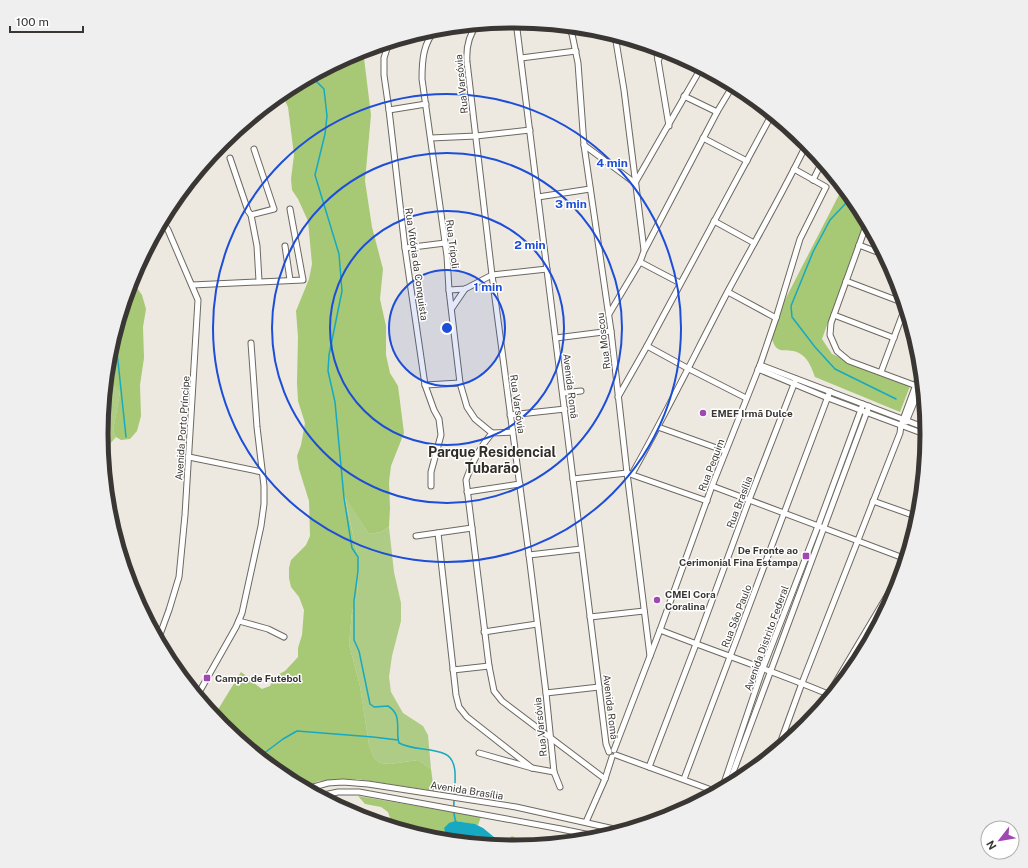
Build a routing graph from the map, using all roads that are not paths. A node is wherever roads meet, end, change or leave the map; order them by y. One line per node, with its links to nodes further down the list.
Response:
1 (517, 28): 10 (street, Avenida Romã)
2 (473, 30): 21 (street, Rua Varsóvia)
3 (570, 32): 7 (street, Rua Moscou)
4 (430, 37): 15 (street, Rua Trípoli)
5 (616, 41): 32 (street)
6 (387, 49): 16 (street, Rua Vitória da Conquista)
7 (576, 51): 10 (street); 24 (street, Rua Moscou)
8 (657, 55): 11 (street)
9 (661, 56): 11 (street)
10 (521, 58): 20 (street, Avenida Romã)
11 (658, 60): 19 (street)
12 (698, 72): 14 (street)
13 (732, 91): 17 (street)
14 (684, 96): 17 (street); 19 (street)
15 (426, 104): 16 (street); 22 (street, Rua Trípoli)
16 (389, 110): 44 (street, Rua Vitória da Conquista)
17 (717, 112): 23 (street)
18 (769, 119): 28 (street)
19 (669, 126): 32 (street)
20 (530, 130): 21 (street); 34 (street, Avenida Romã)
21 (476, 136): 22 (street); 49 (street, Rua Varsóvia)
22 (431, 138): 40 (street, Rua Trípoli)
23 (703, 138): 28 (street); 45 (street)
24 (584, 145): 32 (street); 33 (street, Rua Moscou)
25 (254, 149): 36 (street)
26 (804, 150): 30 (street)
27 (230, 158): 36 (street)
28 (747, 161): 37 (street)
29 (820, 167): 31 (street)
30 (794, 169): 31 (street); 41 (street)
31 (813, 180): 63 (street, Rua Pequim)
32 (635, 183): 45 (street)
33 (590, 189): 34 (street); 60 (street, Rua Moscou)
34 (538, 197): 48 (street, Avenida Romã)
35 (290, 209): 50 (street)
36 (251, 215): 51 (street)
37 (714, 221): 41 (street); 53 (street)
38 (165, 226): 54 (street, Avenida Porto Príncipe)
39 (865, 230): 42 (street)
40 (445, 243): 44 (street); 56 (street, Rua Trípoli)
41 (754, 243): 57 (street)
42 (859, 245): 46 (street); 52 (street)
43 (286, 246): 50 (street)
44 (405, 248): 74 (street, Rua Vitória da Conquista)
45 (644, 251): 47 (street)
46 (877, 252)
47 (640, 262): 53 (street); 60 (street)
48 (547, 269): 49 (street); 65 (street, Avenida Romã)
49 (492, 275): 55 (street); 88 (street, Rua Varsóvia)
50 (290, 280): 51 (street)
51 (259, 281): 54 (street)
52 (846, 281): 58 (street); 61 (street)
53 (680, 283): 68 (street)
54 (192, 285): 97 (street, Avenida Porto Príncipe)
55 (465, 289): 56 (street); 59 (street)
56 (449, 290): 59 (street, Rua Trípoli)
57 (728, 292): 63 (street); 70 (street)
58 (897, 300)
59 (452, 308): 73 (street, Rua Trípoli)
60 (609, 314): 64 (street, Rua Moscou)
61 (834, 314): 66 (street); 71 (street)
62 (902, 316): 66 (street)
63 (776, 318): 69 (street, Rua Pequim)
64 (611, 331): 65 (street); 80 (street, Rua Moscou)
65 (556, 338): 79 (street, Avenida Romã)
66 (894, 338): 71 (street)
67 (251, 344): 98 (street)
68 (648, 346): 70 (street); 80 (street)
69 (759, 367): 72 (street); 81 (street, Rua Pequim)
70 (689, 369): 81 (street); 92 (street)
71 (881, 372): 75 (street)
72 (795, 381): 77 (street); 82 (street); 105 (street, Rua Brasília)
73 (460, 383): 74 (street); 95 (street, Rua Trípoli)
74 (425, 385): 102 (street, Rua Vitória da Conquista)
75 (917, 385)
76 (581, 391): 79 (street)
77 (830, 391): 82 (street, Rua São Paulo); 83 (street)
78 (918, 391): 89 (street)
79 (563, 393): 85 (street, Avenida Romã)
80 (618, 397): 99 (street, Rua Moscou)
81 (746, 398): 96 (street, Rua Pequim)
82 (828, 398): 86 (street); 108 (street, Rua São Paulo)
83 (863, 404): 84 (street); 86 (street, Avenida Distrito Federal)
84 (869, 406): 87 (street, Avenida Distrito Federal); 89 (street)
85 (565, 409): 88 (street); 100 (street, Avenida Romã)
86 (860, 410): 87 (street); 110 (street, Avenida Distrito Federal)
87 (867, 412): 90 (street); 112 (street, Avenida Distrito Federal)
88 (510, 415): 93 (street, Rua Varsóvia)
89 (905, 420): 90 (street); 91 (street)
90 (903, 425): 94 (street); 107 (street)
91 (920, 426)
92 (658, 427): 96 (street); 99 (street)
93 (513, 432): 95 (street); 101 (street, Rua Varsóvia)
94 (920, 432)
95 (492, 433): 104 (street)
96 (725, 451): 103 (street, Rua Pequim)
97 (189, 457): 98 (street); 127 (street, Avenida Porto Príncipe)
98 (262, 472): 123 (street)
99 (629, 473): 100 (street); 106 (street); 120 (street, Rua Moscou)
100 (573, 479): 116 (street, Avenida Romã)
101 (520, 484): 104 (street); 117 (street, Rua Varsóvia)
102 (431, 486)
103 (712, 486): 105 (street); 106 (street, Rua Pequim)
104 (468, 492): 111 (street)
105 (749, 500): 108 (street); 129 (street, Rua Brasília)
106 (707, 501): 125 (street, Rua Pequim)
107 (873, 501): 109 (street); 115 (street)
108 (785, 513): 110 (street); 131 (street, Rua São Paulo)
109 (912, 515)
110 (818, 526): 112 (street); 133 (street, Avenida Distrito Federal)
111 (472, 528): 113 (street); 126 (street)
112 (824, 528): 115 (street); 135 (street, Avenida Distrito Federal)
113 (438, 533): 114 (street); 134 (street)
114 (416, 536)
115 (857, 540): 118 (street); 136 (street)
116 (581, 549): 117 (street); 122 (street, Avenida Romã)
117 (529, 555): 124 (street, Rua Varsóvia)
118 (901, 557)
119 (886, 596): 121 (street)
120 (644, 611): 122 (street); 130 (street, Rua Moscou)
121 (874, 616): 137 (street)
122 (590, 617): 138 (street, Avenida Romã)
123 (239, 621): 128 (street); 139 (street)
124 (537, 624): 126 (street); 140 (street, Rua Varsóvia)
125 (660, 630): 129 (street); 130 (street, Rua Pequim)
126 (484, 632): 132 (street)
127 (160, 634)
128 (284, 637)
129 (696, 644): 131 (street); 146 (street, Rua Brasília)
130 (650, 657): 145 (street, Rua Pequim)
131 (730, 657): 133 (street); 151 (street, Rua São Paulo)
132 (489, 666): 134 (street); 142 (street)
133 (763, 668): 135 (street); 152 (street, Avenida Distrito Federal)
134 (453, 670): 147 (street)
135 (770, 671): 136 (street); 149 (street, Avenida Distrito Federal)
136 (802, 683): 141 (street); 143 (street)
137 (835, 683)
138 (599, 687): 140 (street); 145 (street, Avenida Romã)
139 (200, 691)
140 (546, 693): 142 (street, Rua Varsóvia)
141 (826, 693)
142 (551, 738): 148 (street, Rua Varsóvia); 150 (street)
143 (781, 739)
144 (480, 753): 147 (street)
145 (613, 753): 146 (street); 150 (street, Rua Pequim)
146 (649, 767): 151 (street)
147 (532, 768): 148 (street)
148 (554, 772): 154 (street, Rua Varsóvia)
149 (731, 777)
150 (605, 779): 157 (street, Rua Pequim)
151 (684, 779): 155 (street)
152 (725, 781)
153 (313, 787): 157 (street, Avenida Brasília)
154 (560, 787)
155 (710, 790)
156 (327, 794): 159 (street, Avenida Brasília)
157 (586, 822): 158 (street, Avenida Brasília)
158 (612, 828)
159 (584, 834)

